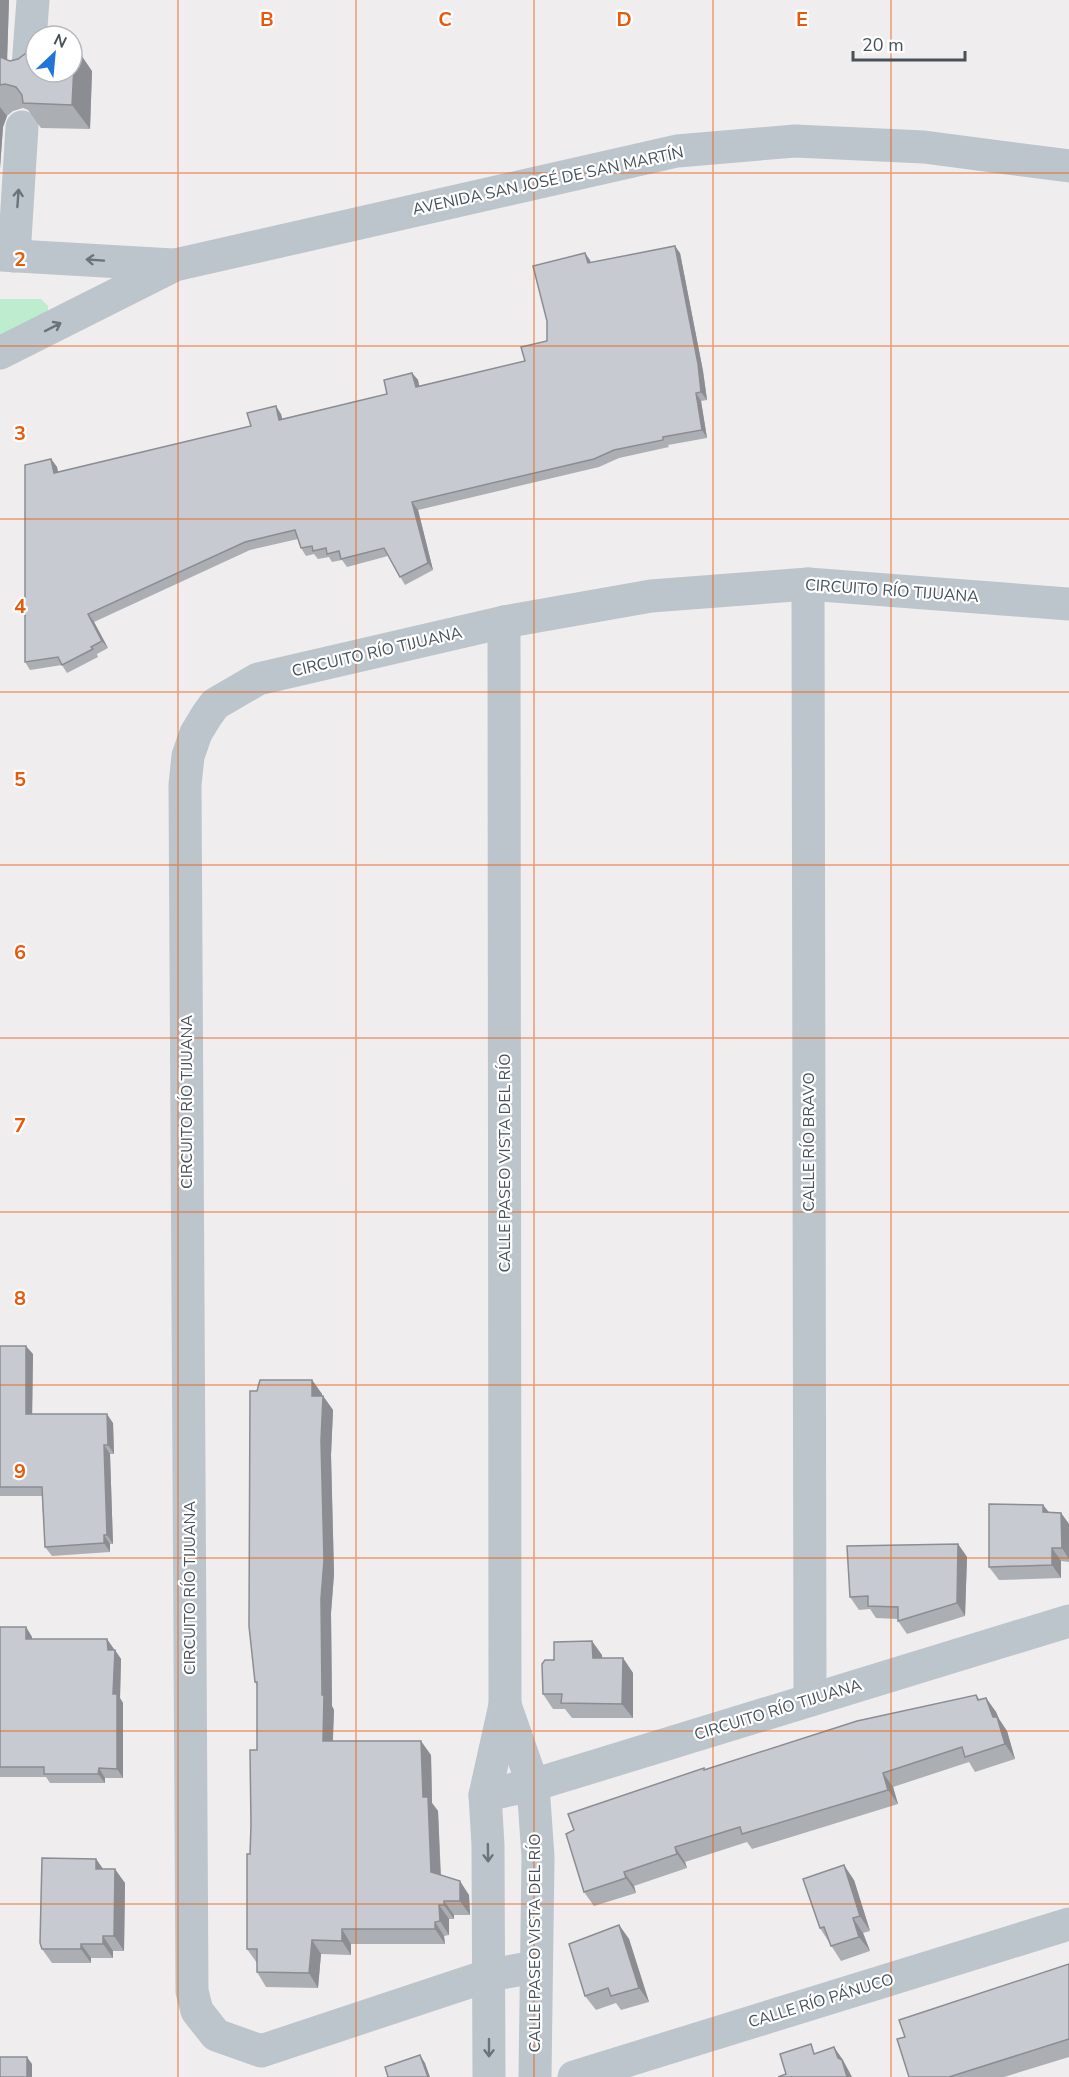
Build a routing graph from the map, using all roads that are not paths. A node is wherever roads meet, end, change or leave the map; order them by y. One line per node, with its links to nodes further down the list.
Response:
1 (33, 0): 2 (street)
2 (31, 24)
3 (22, 127): 5 (street, one-way to 3)
4 (1069, 166): 6 (street, AVENIDA SAN JOSÉ DE SAN MARTÍN)
5 (7, 256): 6 (street, AVENIDA SAN JOSÉ DE SAN MARTÍN, one-way to 5)
6 (136, 273): 7 (street, AVENIDA SAN JOSÉ DE SAN MARTÍN, one-way to 6)
7 (0, 353)
8 (808, 584): 9 (street, CIRCUITO RÍO TIJUANA); 10 (street, CIRCUITO RÍO TIJUANA); 12 (street, CALLE RÍO BRAVO)
9 (1069, 604)
10 (504, 622): 13 (street, CALLE PASEO VISTA DEL RÍO); 18 (street, CIRCUITO RÍO TIJUANA)
11 (1069, 1621): 12 (street, CIRCUITO RÍO TIJUANA)
12 (810, 1700): 14 (street, CIRCUITO RÍO TIJUANA)
13 (505, 1705): 14 (street, CALLE PASEO VISTA DEL RÍO); 15 (street, CALLE PASEO VISTA DEL RÍO)
14 (532, 1785): 15 (street, CIRCUITO RÍO TIJUANA); 17 (street, CALLE PASEO VISTA DEL RÍO)
15 (485, 1795): 18 (street, CALLE PASEO VISTA DEL RÍO, one-way to 18)
16 (1069, 1924): 21 (street, CALLE RÍO PÁNUCO)
17 (535, 1967): 18 (street, CIRCUITO RÍO TIJUANA); 20 (street, CALLE PASEO VISTA DEL RÍO)
18 (489, 1975): 19 (street, CALLE PASEO VISTA DEL RÍO, one-way to 19)
19 (489, 2077)
20 (535, 2077)
21 (573, 2077)

